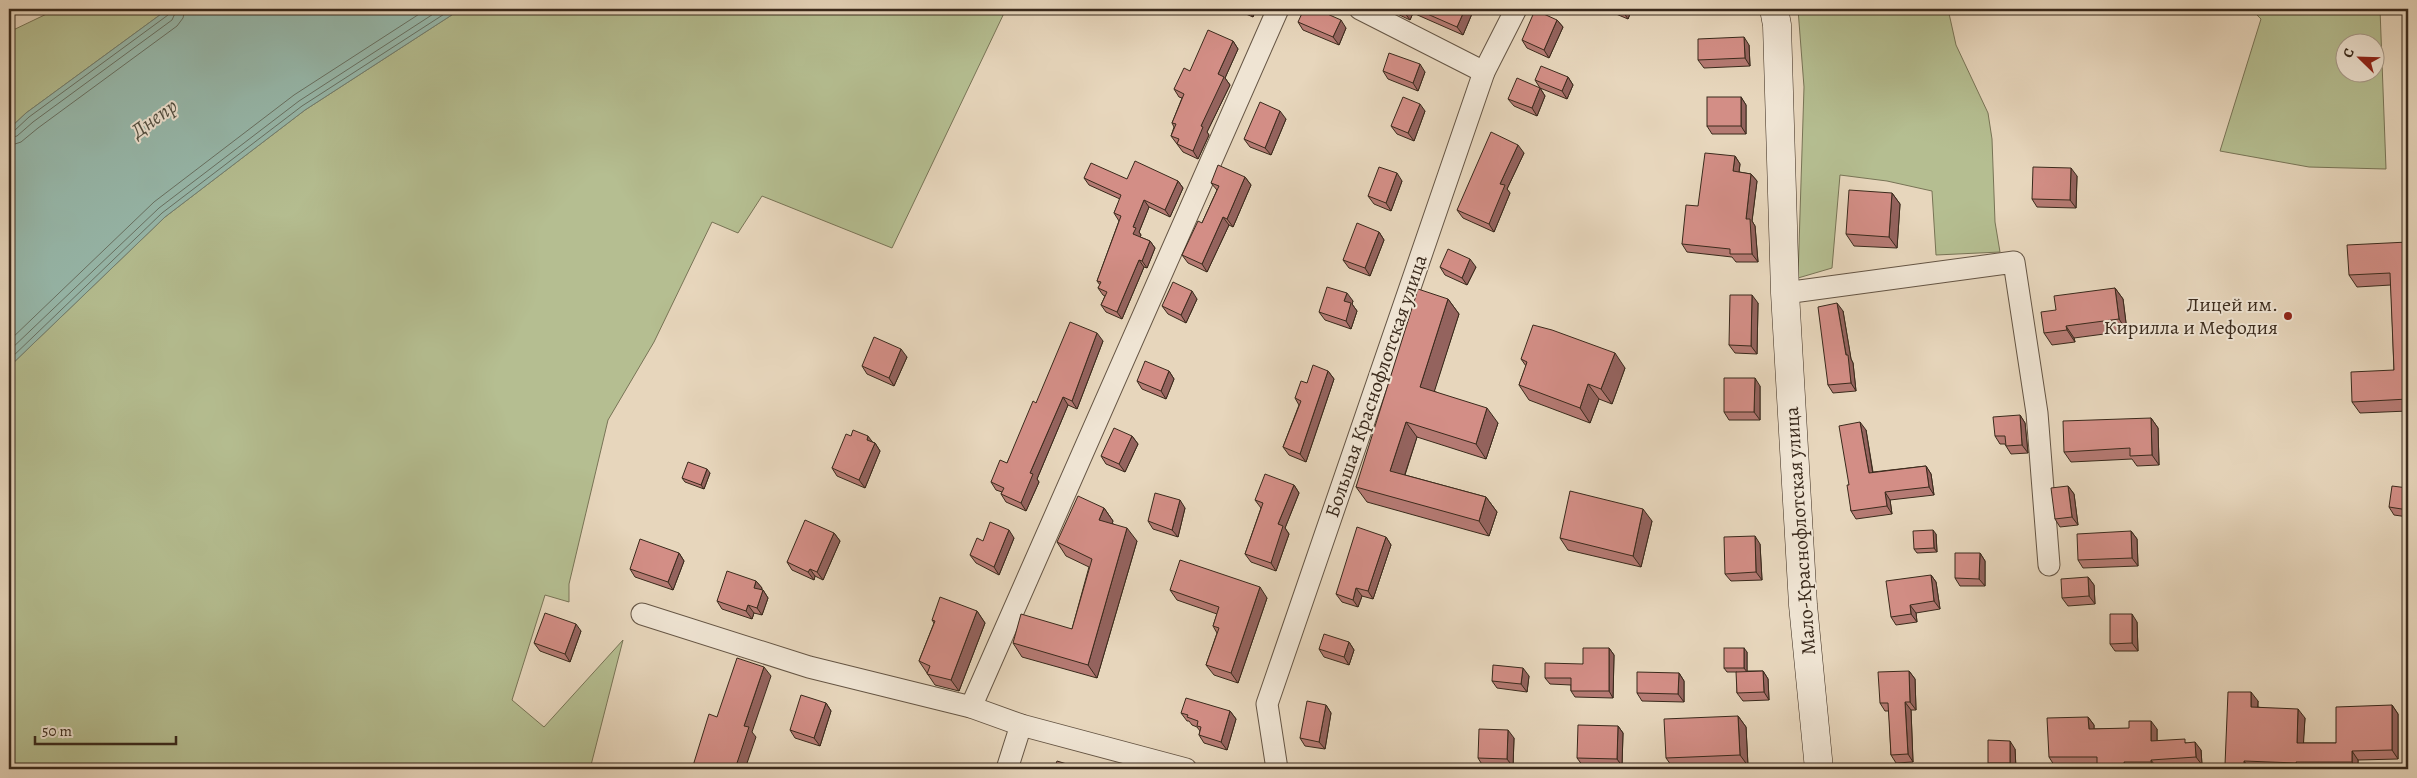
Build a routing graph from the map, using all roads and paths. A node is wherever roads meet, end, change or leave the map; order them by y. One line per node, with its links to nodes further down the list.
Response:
1 (1278, 9): 9 (street)
2 (1360, 9): 5 (street)
3 (1516, 9): 5 (street, Большая Краснофлотская улица)
4 (1774, 9): 6 (street, Мало-Краснофлотская улица)
5 (1484, 72): 13 (street, Большая Краснофлотская улица)
6 (1785, 293): 7 (street); 14 (street, Мало-Краснофлотская улица)
7 (2049, 565)
8 (642, 614): 9 (street)
9 (971, 708): 10 (street)
10 (1021, 724): 11 (street); 12 (street)
11 (1007, 769)
12 (1186, 769)
13 (1277, 769)
14 (1819, 769)

